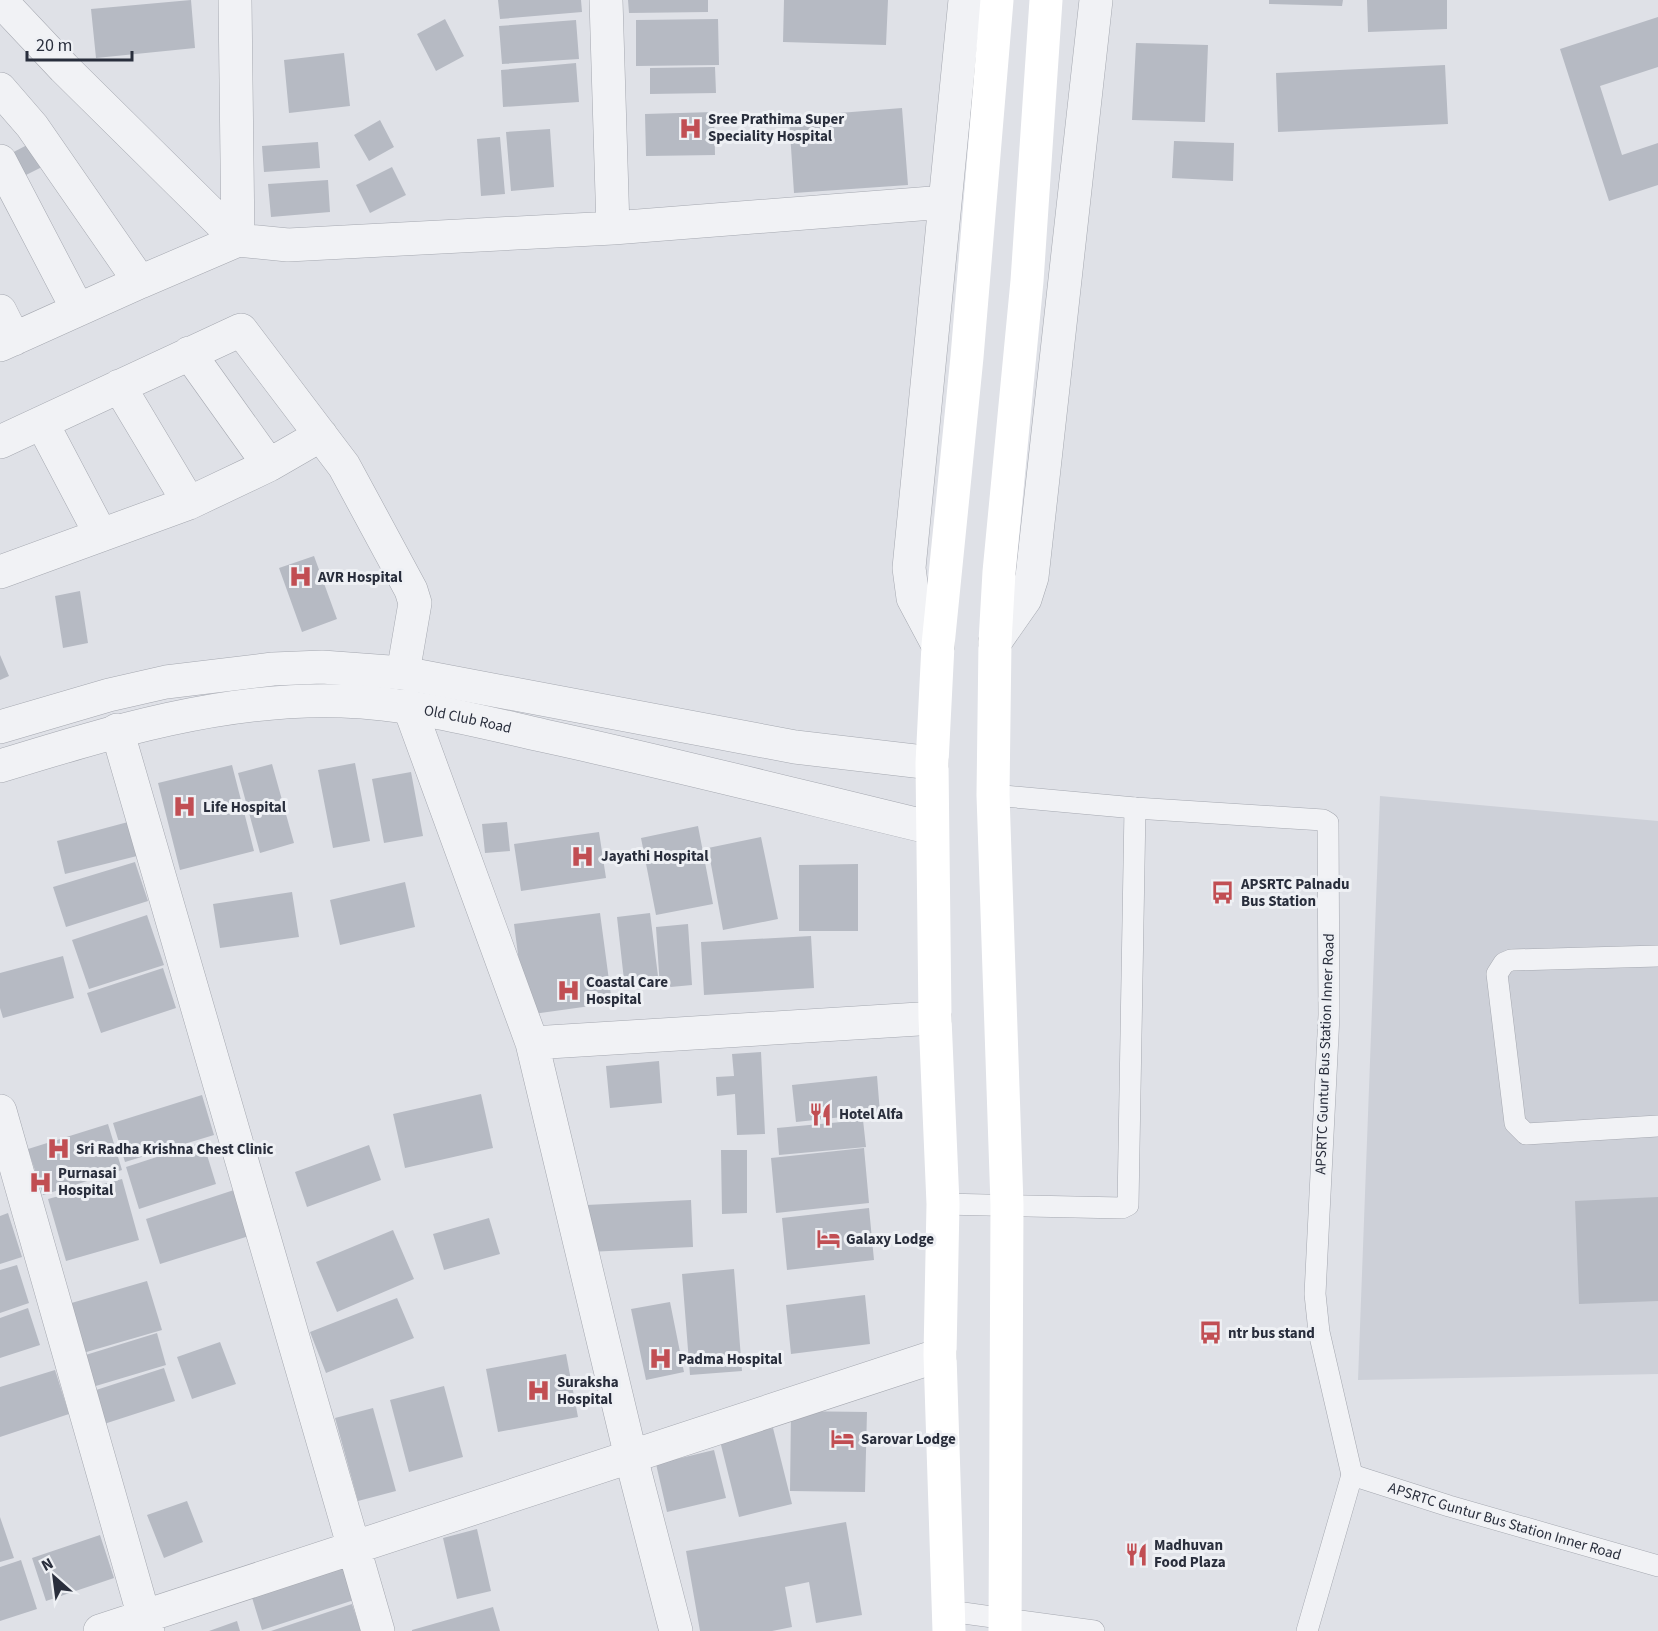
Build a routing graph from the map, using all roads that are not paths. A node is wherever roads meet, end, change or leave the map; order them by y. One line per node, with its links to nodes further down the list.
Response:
1 (0, 0): 14 (street)
2 (235, 0): 14 (street)
3 (606, 0): 13 (street)
4 (965, 0): 12 (street)
5 (997, 0): 28 (main road)
6 (1046, 0): 27 (main road)
7 (1096, 0): 27 (street)
8 (0, 89): 9 (street)
9 (32, 126): 10 (street); 15 (street)
10 (0, 147)
11 (0, 161): 16 (street)
12 (945, 202): 13 (street); 28 (street)
13 (613, 228): 14 (street)
14 (238, 240): 15 (street)
15 (140, 282): 16 (street)
16 (78, 310): 17 (street)
17 (4, 332)
18 (189, 353): 19 (street); 21 (street); 23 (street)
19 (119, 386): 20 (street); 24 (street)
20 (42, 423): 22 (street); 25 (street)
21 (321, 435): 23 (street); 29 (street)
22 (0, 442)
23 (269, 465): 24 (street)
24 (189, 503): 25 (street)
25 (101, 535): 26 (street)
26 (0, 572)
27 (995, 642): 35 (main road)
28 (938, 645): 33 (main road)
29 (403, 673): 31 (street); 33 (street)
30 (409, 706): 32 (street, Old Club Road); 37 (street, Old Club Road); 40 (street)
31 (0, 727)
32 (117, 730): 34 (street, Old Club Road); 48 (street)
33 (932, 763): 37 (main road)
34 (0, 766)
35 (993, 795): 36 (lane, APSRTC Guntur Bus Station Inner Road); 44 (main road)
36 (1135, 808): 44 (lane); 47 (lane, APSRTC Guntur Bus Station Inner Road)
37 (932, 828): 39 (main road)
38 (1658, 956): 42 (lane)
39 (935, 1018): 40 (street); 43 (main road)
40 (532, 1043): 46 (street)
41 (0, 1111): 51 (street)
42 (1658, 1126)
43 (943, 1204): 44 (lane); 45 (main road)
44 (1007, 1205): 52 (main road)
45 (940, 1355): 46 (street); 50 (main road)
46 (631, 1457): 48 (street); 55 (street)
47 (1352, 1475): 49 (lane, APSRTC Guntur Bus Station Inner Road); 57 (lane, APSRTC Guntur Bus Station Inner Road)
48 (356, 1547): 51 (street); 54 (street)
49 (1658, 1566)
50 (949, 1621): 52 (lane)
51 (146, 1624): 53 (street)
52 (1005, 1625): 56 (lane)
53 (100, 1631)
54 (378, 1631)
55 (676, 1631)
56 (1094, 1631)
57 (1307, 1631)

